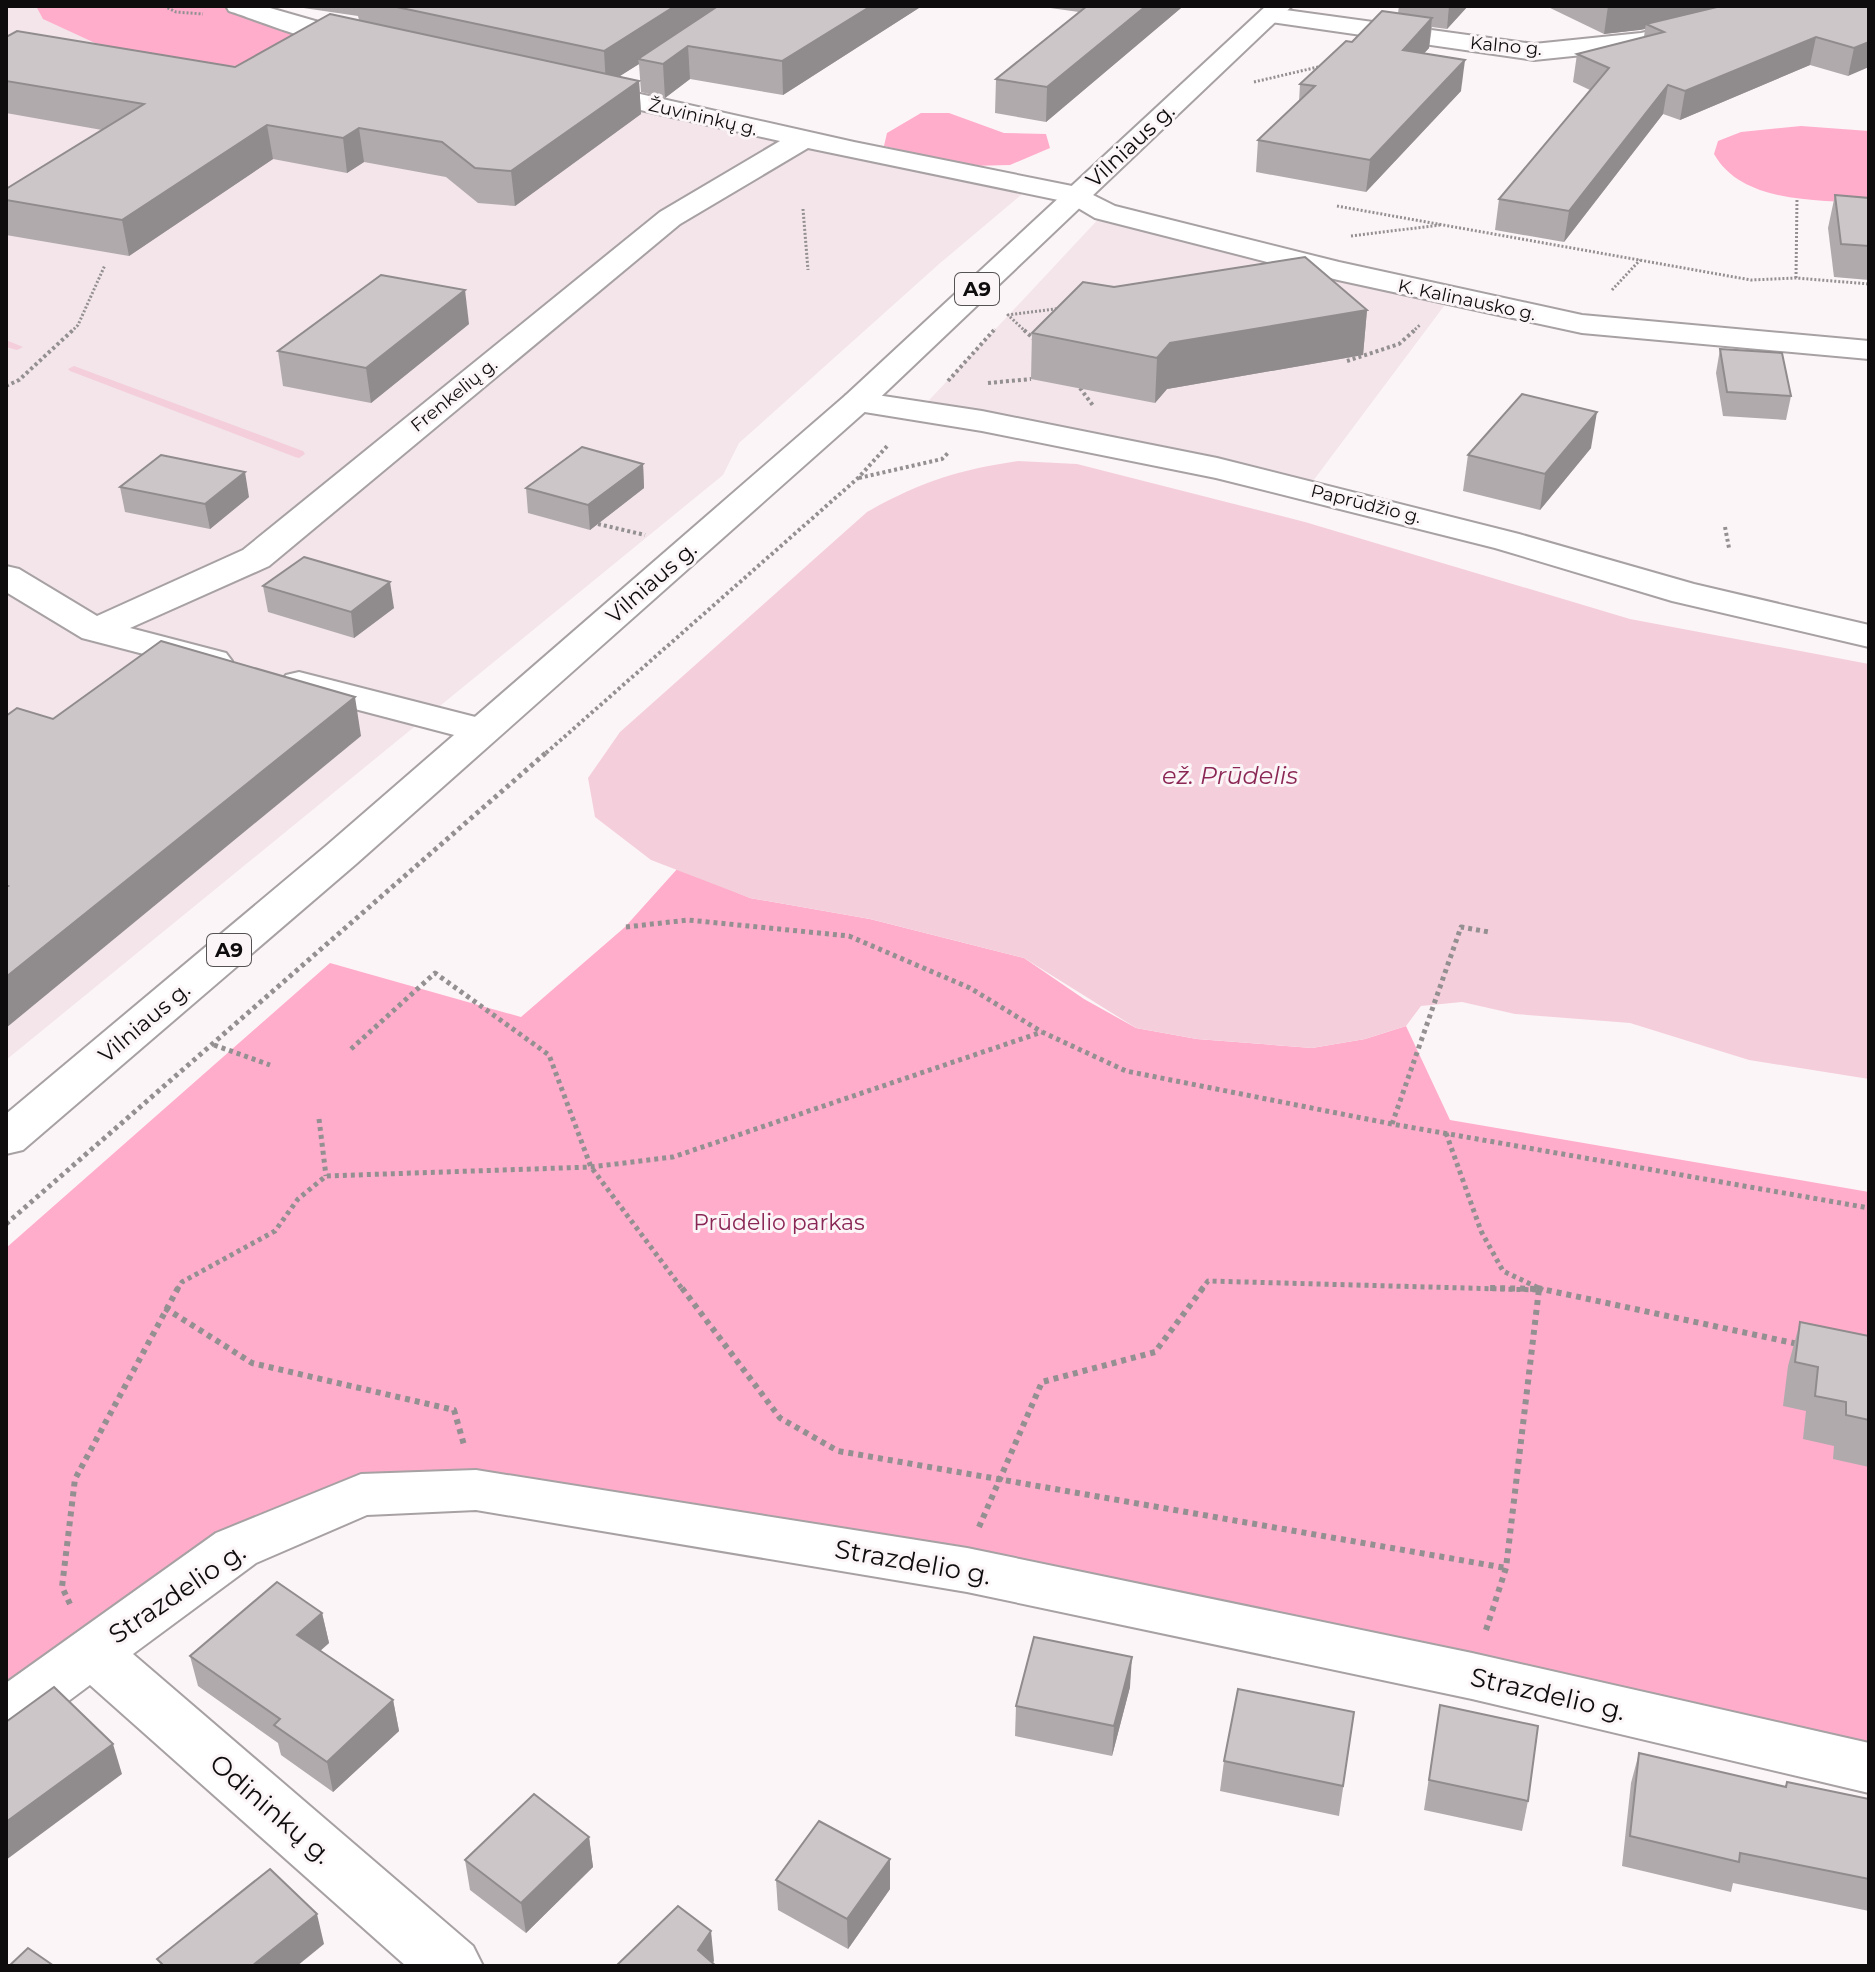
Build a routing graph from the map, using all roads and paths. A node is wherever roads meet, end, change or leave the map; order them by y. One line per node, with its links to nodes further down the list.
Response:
1 (238, 6): 5 (main road)
2 (1788, 6): 4 (main road, Kalno g.)
3 (1275, 10): 4 (main road, Kalno g.); 11 (main road, Vilniaus g. / A9)
4 (1319, 21): 6 (path)
5 (392, 48)
6 (1325, 66)
7 (646, 75): 9 (main road)
8 (561, 84): 9 (main road, Žuvininkų g.)
9 (612, 96): 10 (main road, Žuvininkų g.)
10 (803, 139): 11 (main road, Žuvininkų g.); 38 (main road, Frenkelių g.)
11 (1077, 195): 21 (main road, K. Kalinausko g.); 29 (main road, Vilniaus g. / A9)
12 (1797, 198): 19 (path)
13 (1337, 206): 15 (path)
14 (803, 209): 18 (path)
15 (1445, 224): 16 (path); 19 (path)
16 (1416, 228)
17 (105, 265): 28 (path)
18 (808, 270)
19 (1796, 278): 20 (path)
20 (1869, 284)
21 (1450, 298): 26 (main road, K. Kalinausko g.); 27 (path)
22 (1019, 304): 24 (path)
23 (1067, 307): 24 (path)
24 (1008, 315): 25 (path); 30 (path)
25 (1041, 346)
26 (1869, 350)
27 (1347, 361)
28 (6, 386)
29 (857, 402): 30 (main road, Paprūdžio g.); 40 (main road, Vilniaus g. / A9)
30 (919, 411): 31 (main road, Paprūdžio g.); 32 (path)
31 (982, 421): 32 (path); 39 (main road, Paprūdžio g.)
32 (858, 478): 44 (path)
33 (598, 524): 35 (path)
34 (1725, 527): 36 (path)
35 (650, 536)
36 (1729, 548)
37 (6, 577): 38 (main road)
38 (95, 630): 40 (main road)
39 (1869, 636)
40 (481, 730): 50 (main road, Vilniaus g. / A9)
41 (626, 927): 43 (path)
42 (1489, 932): 48 (path)
43 (1042, 1032): 48 (path); 51 (path)
44 (213, 1045): 46 (path); 54 (path)
45 (351, 1049): 51 (path)
46 (270, 1065)
47 (319, 1119): 52 (path)
48 (1392, 1124): 49 (path)
49 (1446, 1133): 53 (path); 55 (path)
50 (6, 1139)
51 (591, 1167): 52 (path); 58 (path)
52 (326, 1176): 56 (path)
53 (1869, 1208)
54 (6, 1224)
55 (1539, 1289): 57 (path); 58 (path); 61 (path)
56 (165, 1308): 59 (path); 62 (path)
57 (1809, 1346)
58 (999, 1478): 60 (path); 61 (path)
59 (476, 1490): 62 (main road, Strazdelio g.); 63 (main road, Strazdelio g.)
60 (982, 1517)
61 (1506, 1568): 63 (path)
62 (90, 1651): 64 (main road, Strazdelio g.); 66 (main road, Odininkų g.)
63 (1472, 1676): 65 (main road, Strazdelio g.)
64 (6, 1715)
65 (1869, 1768)
66 (451, 1966)

